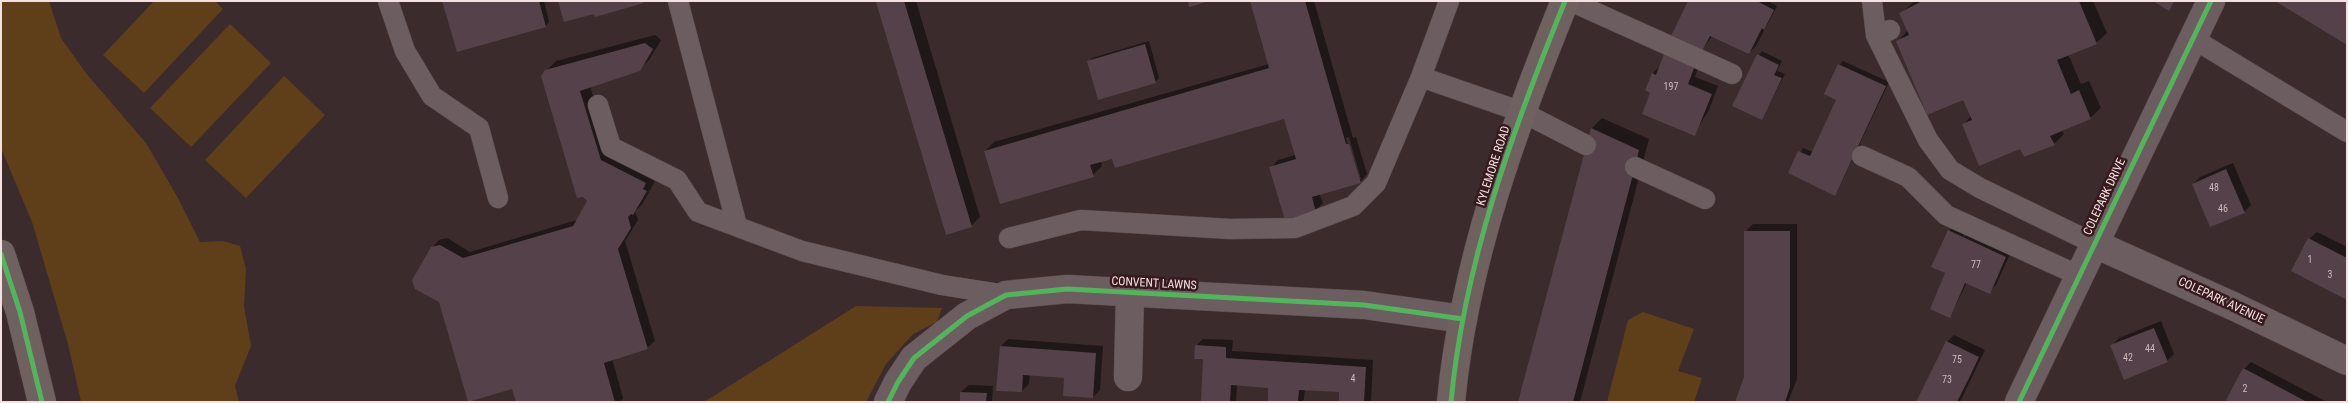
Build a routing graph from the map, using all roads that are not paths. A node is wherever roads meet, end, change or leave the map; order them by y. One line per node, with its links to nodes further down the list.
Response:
1 (388, 1): 17 (lane)
2 (678, 1): 19 (lane)
3 (1449, 1): 10 (lane)
4 (1565, 1): 12 (main road, KYLEMORE ROAD)
5 (1570, 1): 9 (lane)
6 (1872, 1): 21 (lane)
7 (2211, 1): 8 (street, COLEPARK DRIVE)
8 (2192, 38): 13 (lane); 21 (street, COLEPARK DRIVE)
9 (1732, 74)
10 (1422, 76): 12 (lane); 20 (lane)
11 (598, 105): 19 (lane)
12 (1522, 112): 14 (lane); 26 (main road, KYLEMORE ROAD)
13 (2347, 132)
14 (1586, 145)
15 (1862, 156): 23 (lane)
16 (1635, 167): 18 (lane)
17 (498, 198)
18 (1705, 199)
19 (737, 226): 25 (lane)
20 (1009, 238)
21 (2095, 244): 23 (street, COLEPARK DRIVE); 27 (street, COLEPARK AVENUE)
22 (1, 254): 29 (main road)
23 (2080, 276): 32 (street, COLEPARK DRIVE)
24 (1130, 294): 25 (street, CONVENT LAWNS); 26 (street, CONVENT LAWNS); 28 (street)
25 (1006, 295): 30 (street, CONVENT LAWNS)
26 (1463, 319): 31 (main road, KYLEMORE ROAD)
27 (2347, 362)
28 (1128, 377)
29 (42, 402)
30 (888, 402)
31 (1451, 402)
32 (2019, 402)

